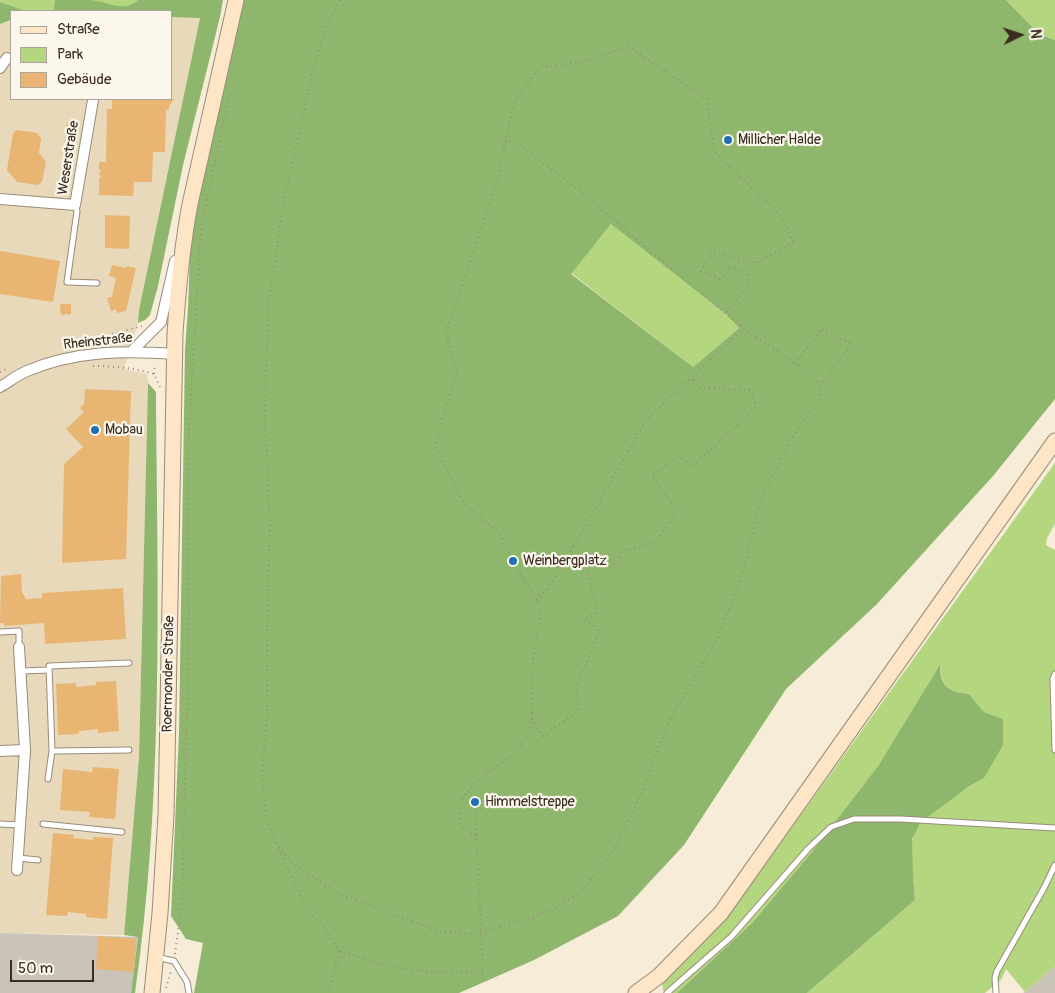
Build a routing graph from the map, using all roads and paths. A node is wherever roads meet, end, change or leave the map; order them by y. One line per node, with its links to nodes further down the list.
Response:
1 (236, 0): 10 (main road, Roermonder Straße)
2 (340, 0): 44 (path)
3 (4, 58): 4 (street)
4 (0, 68)
5 (229, 95): 52 (path)
6 (93, 100): 9 (street, Weserstraße)
7 (505, 140): 12 (path); 12 (path); 23 (path)
8 (0, 199): 9 (street, Weserstraße)
9 (75, 205): 11 (lane)
10 (184, 235): 14 (street); 15 (main road, Roermonder Straße)
11 (97, 283)
12 (726, 314): 13 (path)
13 (743, 328): 16 (path); 19 (path)
14 (132, 351): 15 (street, Rheinstraße); 21 (street, Rheinstraße)
15 (175, 354): 51 (main road, Roermonder Straße)
16 (795, 364): 20 (path); 20 (path)
17 (92, 366): 18 (path)
18 (154, 374)
19 (692, 378): 23 (path); 30 (path)
20 (820, 385): 49 (path)
21 (0, 387)
22 (1055, 441): 57 (main road)
23 (537, 601): 30 (path)
24 (0, 632): 25 (lane)
25 (20, 647): 28 (street)
26 (129, 663): 27 (lane)
27 (49, 670): 28 (lane); 35 (lane)
28 (21, 671): 31 (street)
29 (1055, 674): 33 (lane)
30 (532, 719): 43 (path)
31 (25, 750): 34 (street); 40 (street)
32 (129, 750): 35 (lane)
33 (1055, 750)
34 (0, 751)
35 (52, 752): 36 (lane)
36 (48, 779)
37 (474, 802): 43 (path)
38 (0, 824): 40 (lane)
39 (43, 824): 42 (lane)
40 (20, 825): 45 (street)
41 (1055, 828): 58 (lane)
42 (122, 832)
43 (476, 836): 49 (path)
44 (277, 845): 49 (path); 50 (path)
45 (18, 858): 46 (lane); 48 (street)
46 (38, 860)
47 (1055, 865): 59 (lane)
48 (17, 870)
49 (481, 932): 50 (path)
50 (339, 952): 56 (path)
51 (156, 956): 52 (lane); 53 (main road, Roermonder Straße)
52 (174, 961): 54 (path); 55 (lane)
53 (152, 993)
54 (165, 993)
55 (190, 993)
56 (329, 993)
57 (636, 993)
58 (667, 993)
59 (996, 993)

